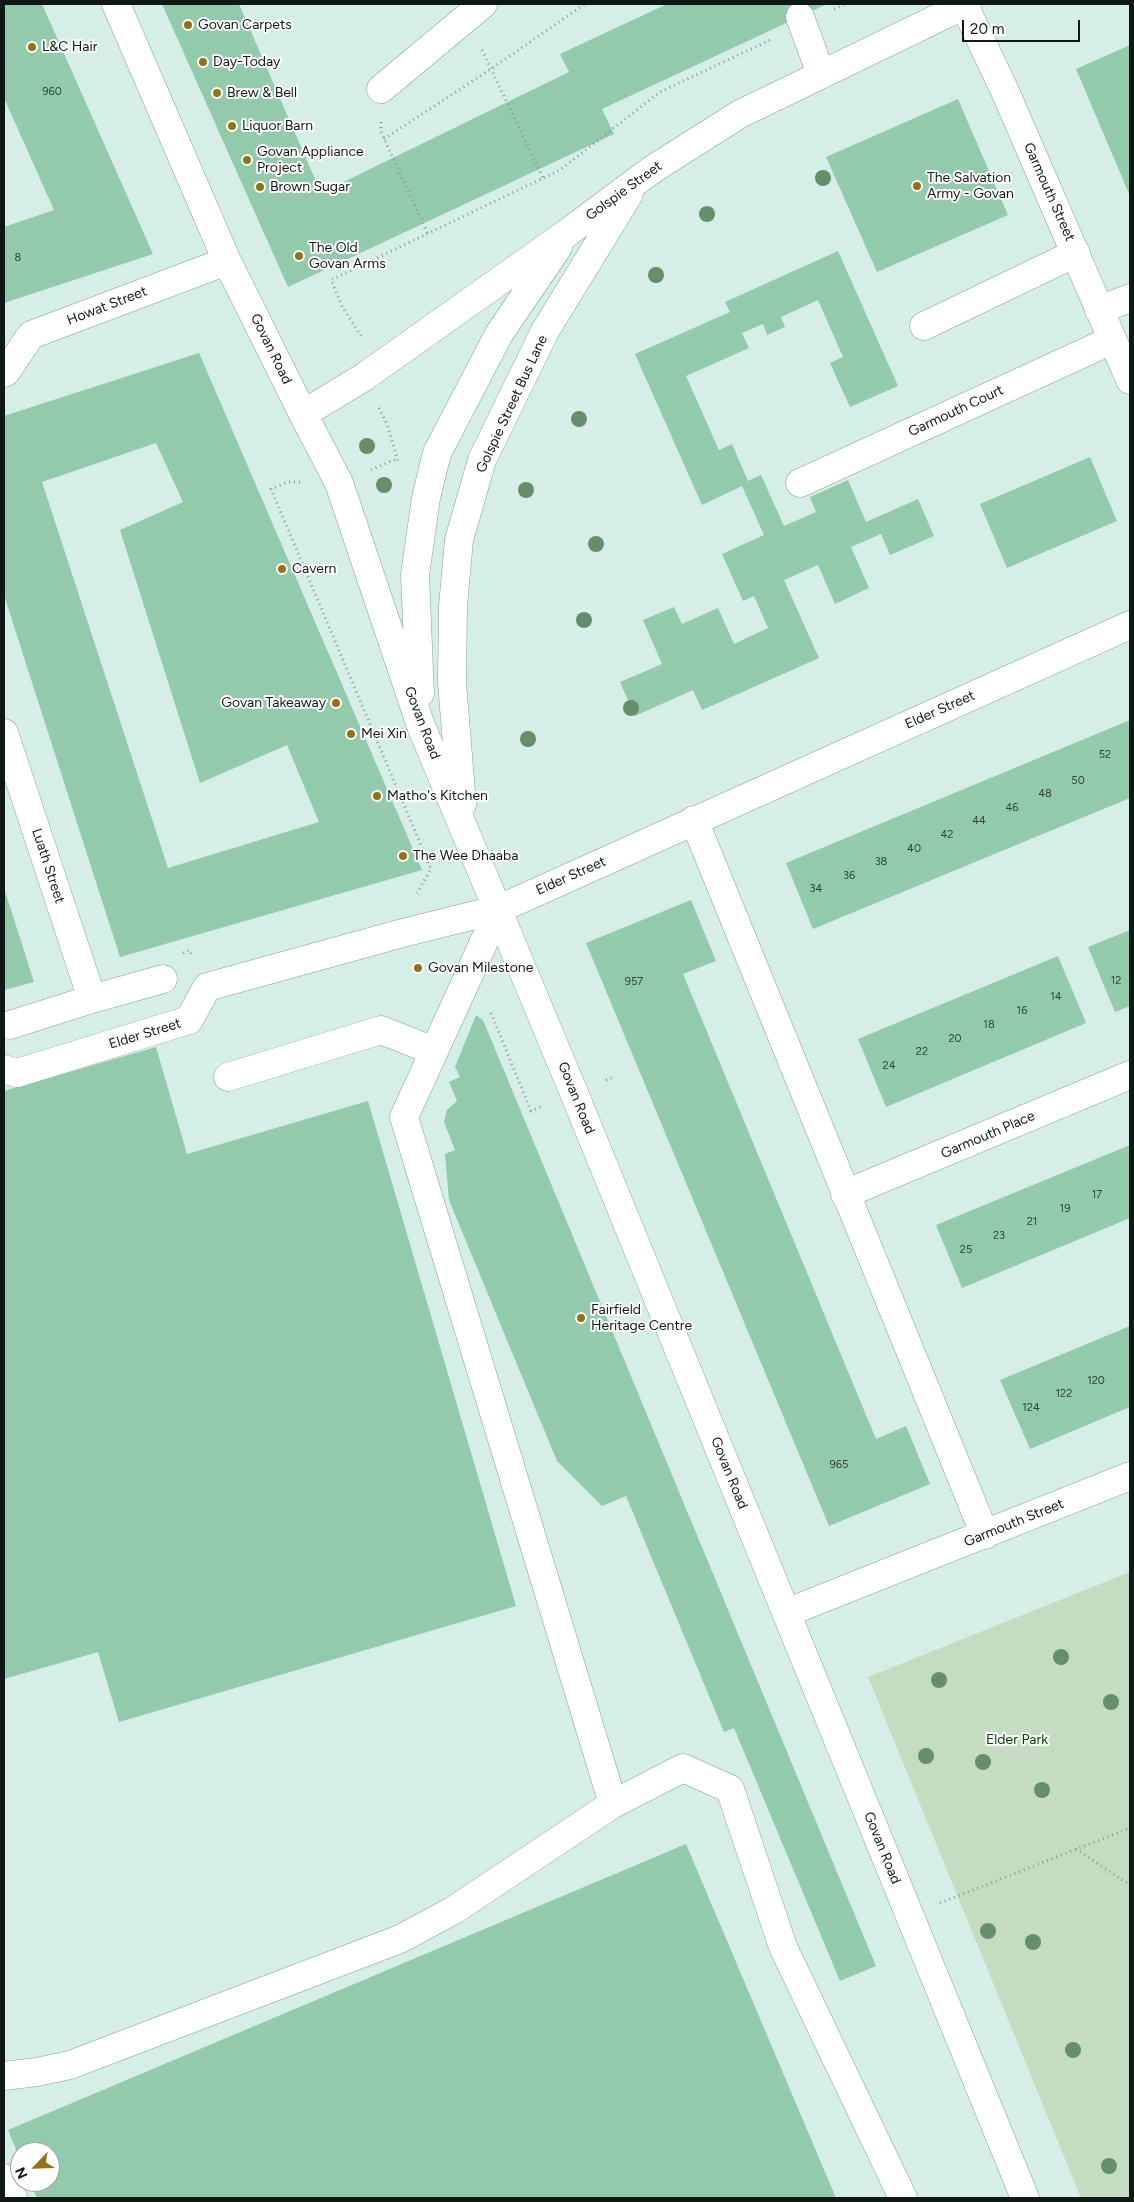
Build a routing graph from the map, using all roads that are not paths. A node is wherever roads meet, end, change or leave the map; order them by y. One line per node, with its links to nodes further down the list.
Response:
1 (116, 4): 10 (street, Govan Road)
2 (966, 5): 5 (street, Golspie Street); 9 (street, Garmouth Street)
3 (475, 11): 6 (street)
4 (800, 17): 5 (street)
5 (820, 74): 7 (street, Golspie Street)
6 (381, 89)
7 (636, 182): 8 (street, Golspie Street); 23 (street, Golspie Street Bus Lane)
8 (567, 233): 17 (street, Golspie Street); 20 (street)
9 (1076, 253): 12 (street, Garmouth Street); 13 (street)
10 (227, 261): 15 (street, Howat Street); 17 (street, Govan Road)
11 (1130, 298): 12 (street)
12 (1099, 310): 14 (street, Garmouth Street)
13 (924, 326)
14 (1112, 340): 16 (street, Garmouth Street); 18 (street, Garmouth Court)
15 (4, 373)
16 (1130, 380)
17 (303, 414): 20 (street, Govan Road)
18 (800, 482)
19 (1130, 625): 22 (street, Elder Street)
20 (421, 726): 23 (street, Govan Road)
21 (4, 733): 26 (street, Luath Street)
22 (694, 820): 24 (street, Elder Street); 32 (street)
23 (464, 827): 24 (street, Govan Road)
24 (499, 909): 28 (street); 29 (street, Elder Street); 35 (street, Govan Road)
25 (163, 980): 26 (street)
26 (92, 999): 27 (street)
27 (10, 1025)
28 (434, 1051): 31 (street); 36 (street)
29 (4, 1069)
30 (1130, 1075): 32 (street, Garmouth Place)
31 (228, 1076)
32 (845, 1194): 34 (street)
33 (1130, 1476): 34 (street, Garmouth Street)
34 (985, 1535): 35 (street, Garmouth Street)
35 (786, 1613): 41 (street, Govan Road)
36 (613, 1804): 37 (street); 40 (street)
37 (4, 2076)
38 (4, 2178): 39 (street)
39 (12, 2198)
40 (902, 2198)
41 (1025, 2198)

